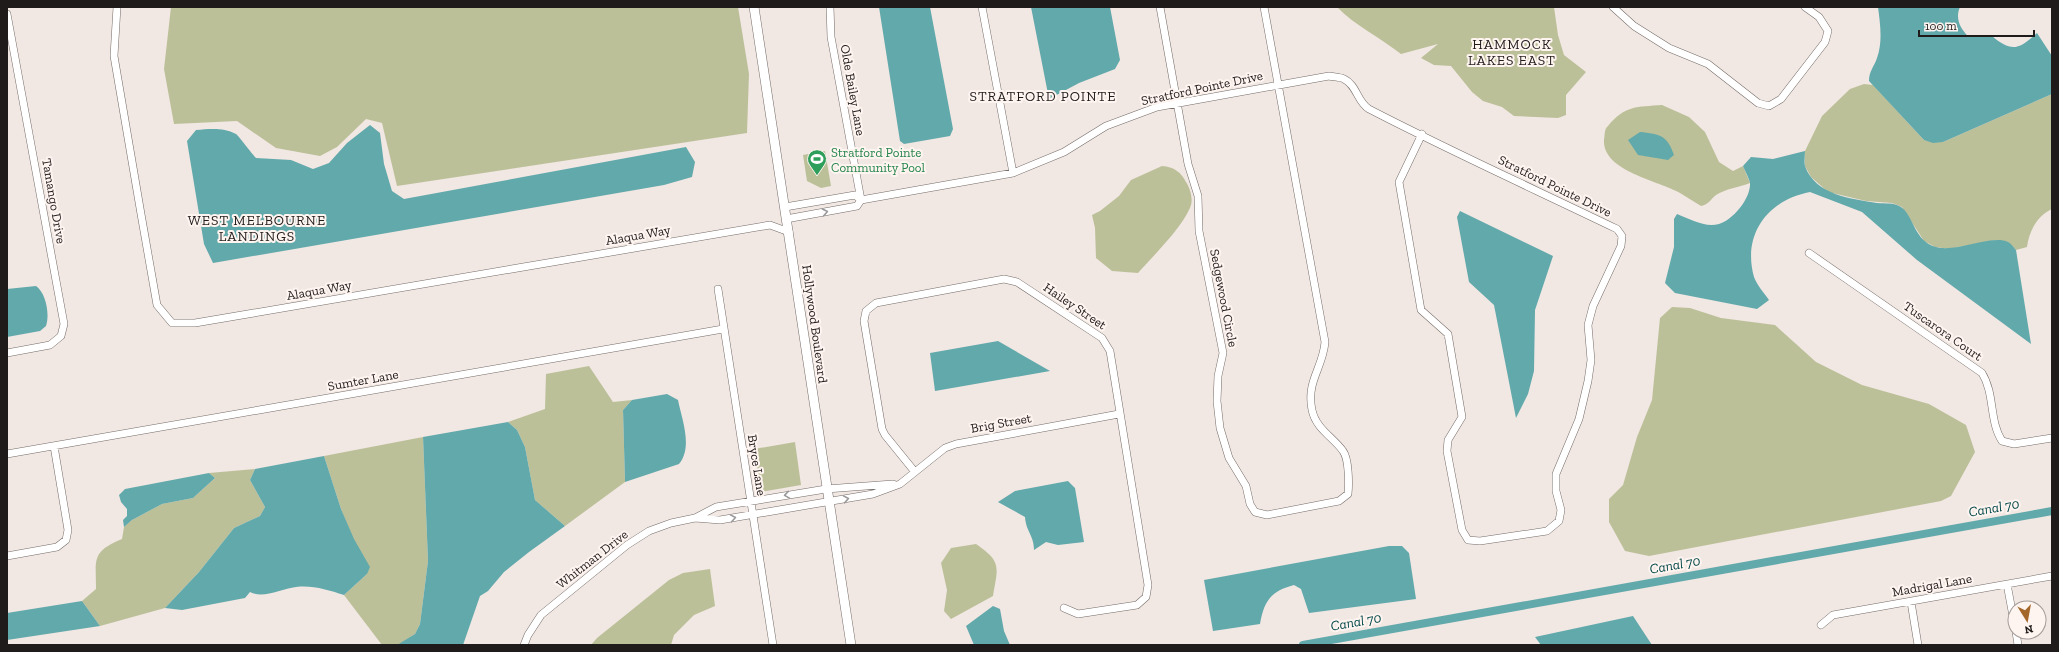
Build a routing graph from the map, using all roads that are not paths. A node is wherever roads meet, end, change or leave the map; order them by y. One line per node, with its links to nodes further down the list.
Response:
1 (117, 7): 17 (street, Alaqua Way)
2 (754, 7): 15 (street, Hollywood Boulevard)
3 (830, 7): 14 (street, Olde Bailey Lane)
4 (982, 7): 13 (street)
5 (1160, 7): 11 (street, Sedgewood Circle)
6 (1264, 7): 10 (street, Sedgewood Circle)
7 (1613, 7): 8 (street)
8 (1805, 7)
9 (7, 14): 21 (street, Tamango Drive)
10 (1278, 85): 11 (street, Stratford Pointe Drive); 11 (street, Sedgewood Circle); 12 (street, Stratford Pointe Drive)
11 (1178, 104): 13 (street, Stratford Pointe Drive)
12 (1422, 134): 12 (street, Stratford Pointe Drive)
13 (1013, 173): 14 (street, Stratford Pointe Drive)
14 (861, 200): 15 (street); 16 (street, one-way to 14)
15 (785, 207): 16 (street, Hollywood Boulevard)
16 (786, 219): 17 (street, Hollywood Boulevard)
17 (789, 232): 28 (street, Hollywood Boulevard)
18 (1809, 253): 23 (street, Tuscarora Court)
19 (718, 289): 20 (street, Bryce Lane)
20 (723, 329): 24 (street, Sumter Lane); 29 (street, Bryce Lane)
21 (7, 353)
22 (1119, 414): 26 (street, Brig Street); 26 (street, Hailey Street); 38 (street, Hailey Street)
23 (2052, 438)
24 (54, 446): 25 (street, Sumter Lane); 33 (street)
25 (7, 454)
26 (915, 472): 27 (street, Brig Street)
27 (900, 484): 28 (street); 30 (street, Brig Street, one-way to 27)
28 (826, 489): 29 (street, Whitman Drive, one-way to 29); 30 (street, Hollywood Boulevard)
29 (751, 501): 31 (street, Bryce Lane); 32 (street, Whitman Drive)
30 (828, 502): 31 (street, Whitman Drive); 42 (street, Hollywood Boulevard)
31 (753, 515): 32 (street, Whitman Drive, one-way to 31); 41 (street, Bryce Lane)
32 (695, 518): 40 (street, Whitman Drive)
33 (7, 556)
34 (2052, 576): 35 (street, Madrigal Lane)
35 (2007, 584): 36 (street); 37 (street, Madrigal Lane)
36 (2010, 600)
37 (1911, 602): 39 (street, Madrigal Lane); 43 (street)
38 (1064, 608)
39 (1820, 625)
40 (524, 645)
41 (773, 645)
42 (851, 645)
43 (1918, 645)

